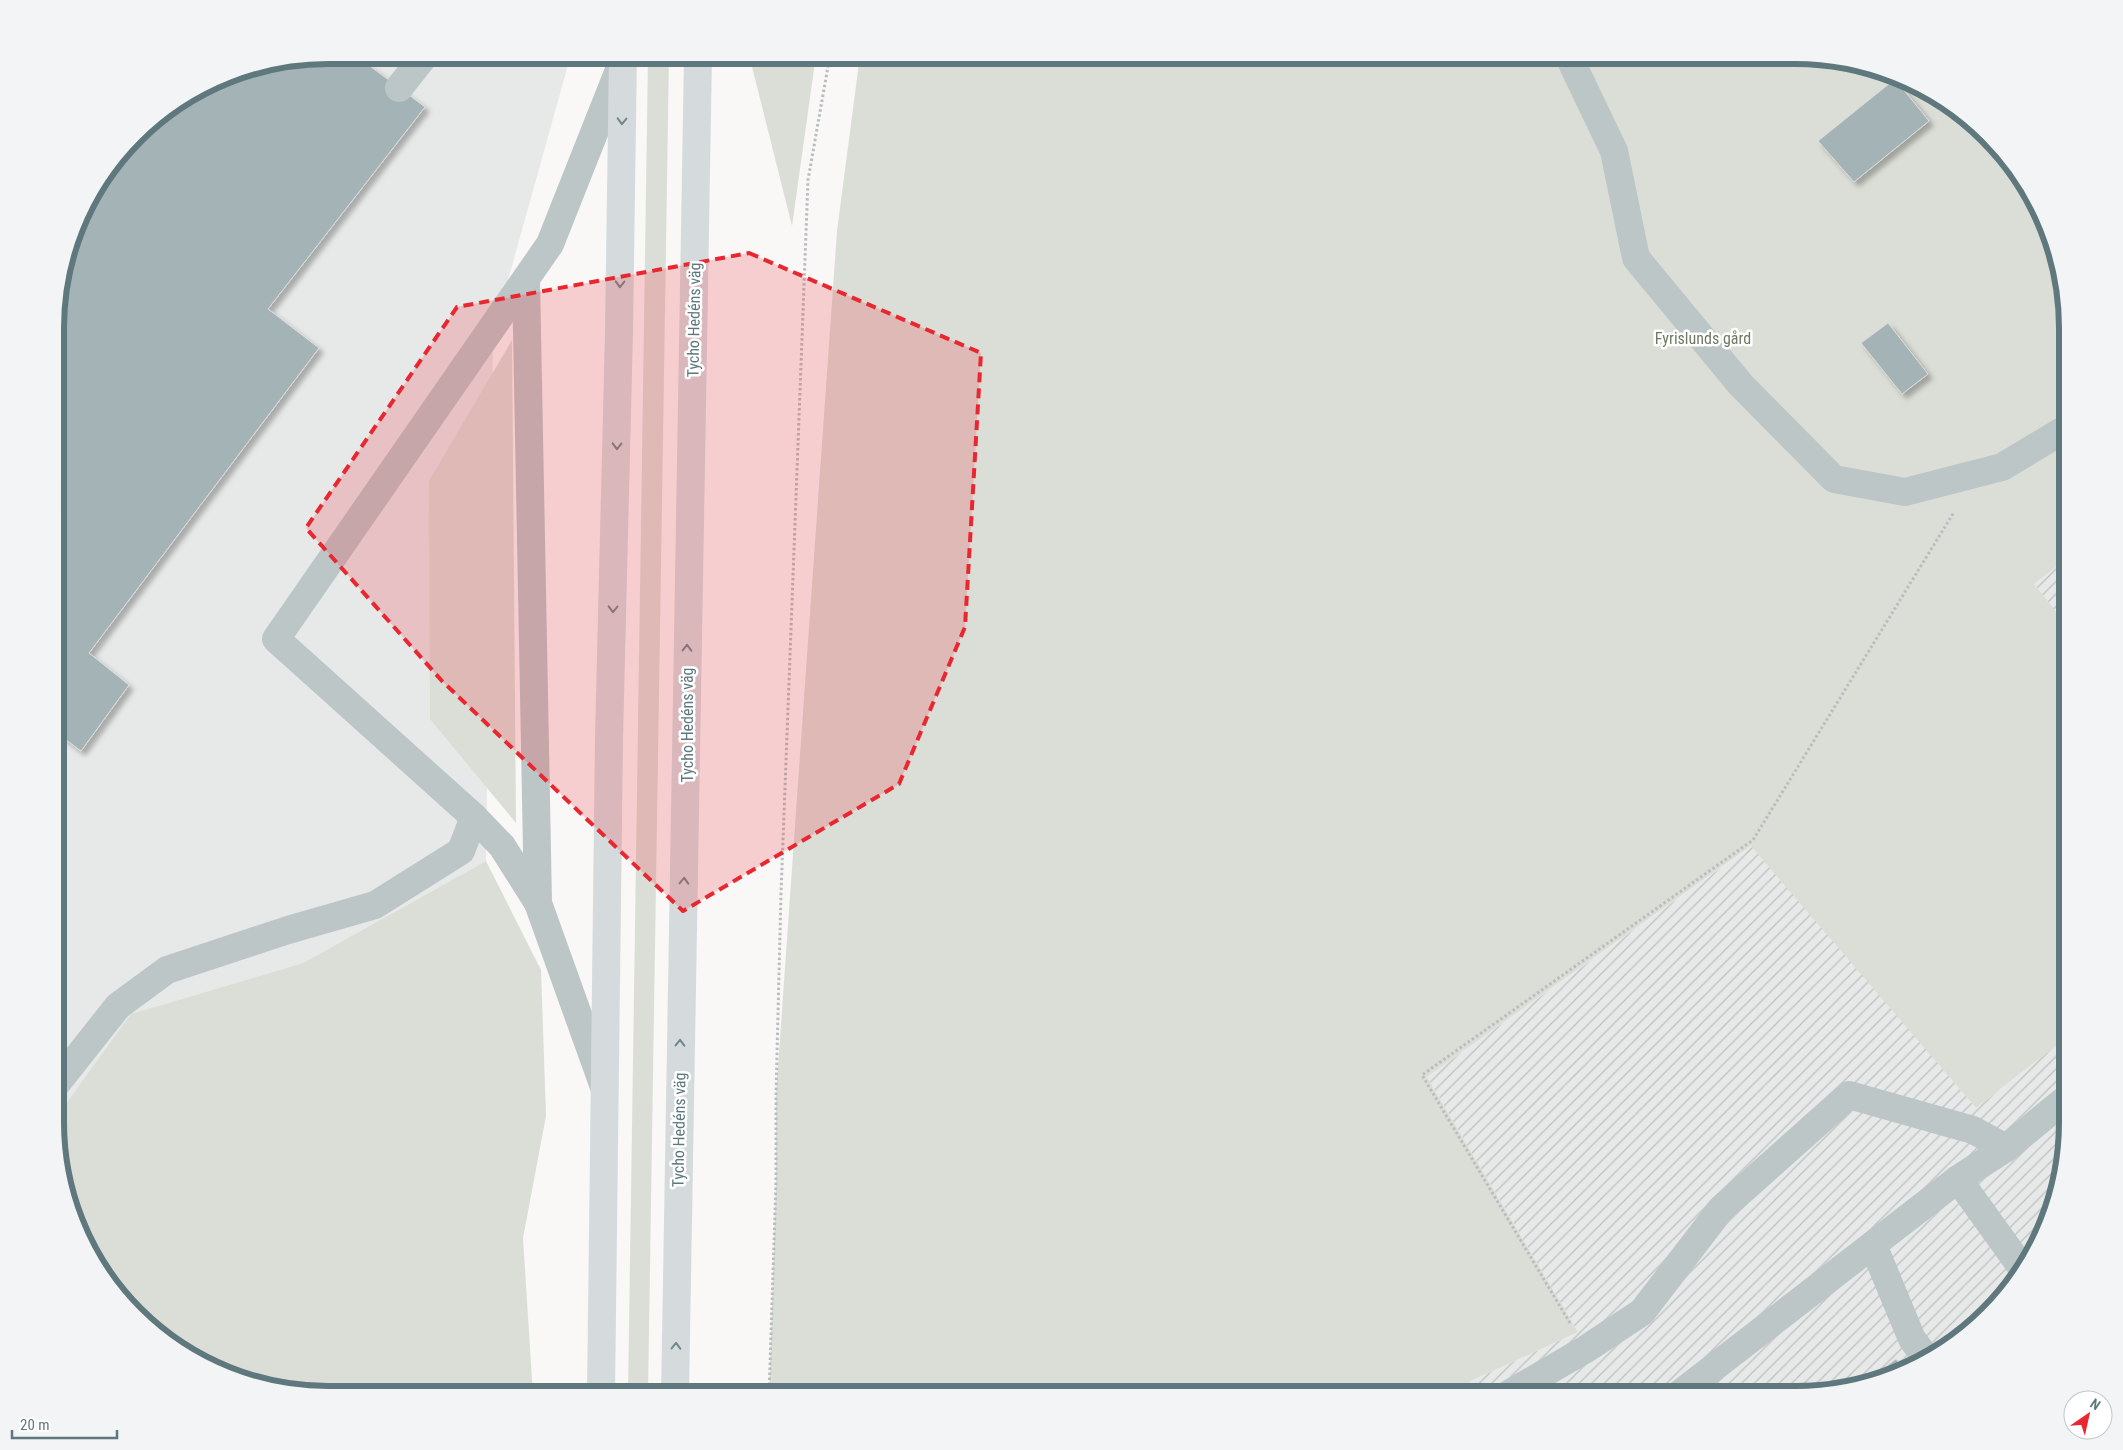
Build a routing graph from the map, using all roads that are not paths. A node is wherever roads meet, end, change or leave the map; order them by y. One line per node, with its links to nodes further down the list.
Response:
1 (418, 64): 6 (lane)
2 (620, 64): 7 (lane)
3 (623, 64): 12 (main road, one-way to 12)
4 (698, 64): 20 (main road, Tycho Hedéns väg, one-way to 4)
5 (1572, 64): 8 (lane)
6 (399, 88)
7 (526, 279): 9 (lane); 10 (lane)
8 (2059, 433)
9 (474, 818): 10 (lane); 11 (lane)
10 (538, 903): 12 (lane)
11 (64, 1074)
12 (605, 1088): 19 (main road)
13 (2059, 1105): 14 (lane)
14 (2006, 1148): 15 (lane); 21 (lane)
15 (1958, 1179): 16 (lane); 17 (lane)
16 (1873, 1245): 18 (lane); 22 (lane)
17 (2019, 1263)
18 (1923, 1353)
19 (601, 1386)
20 (675, 1386)
21 (1522, 1386)
22 (1690, 1386)

